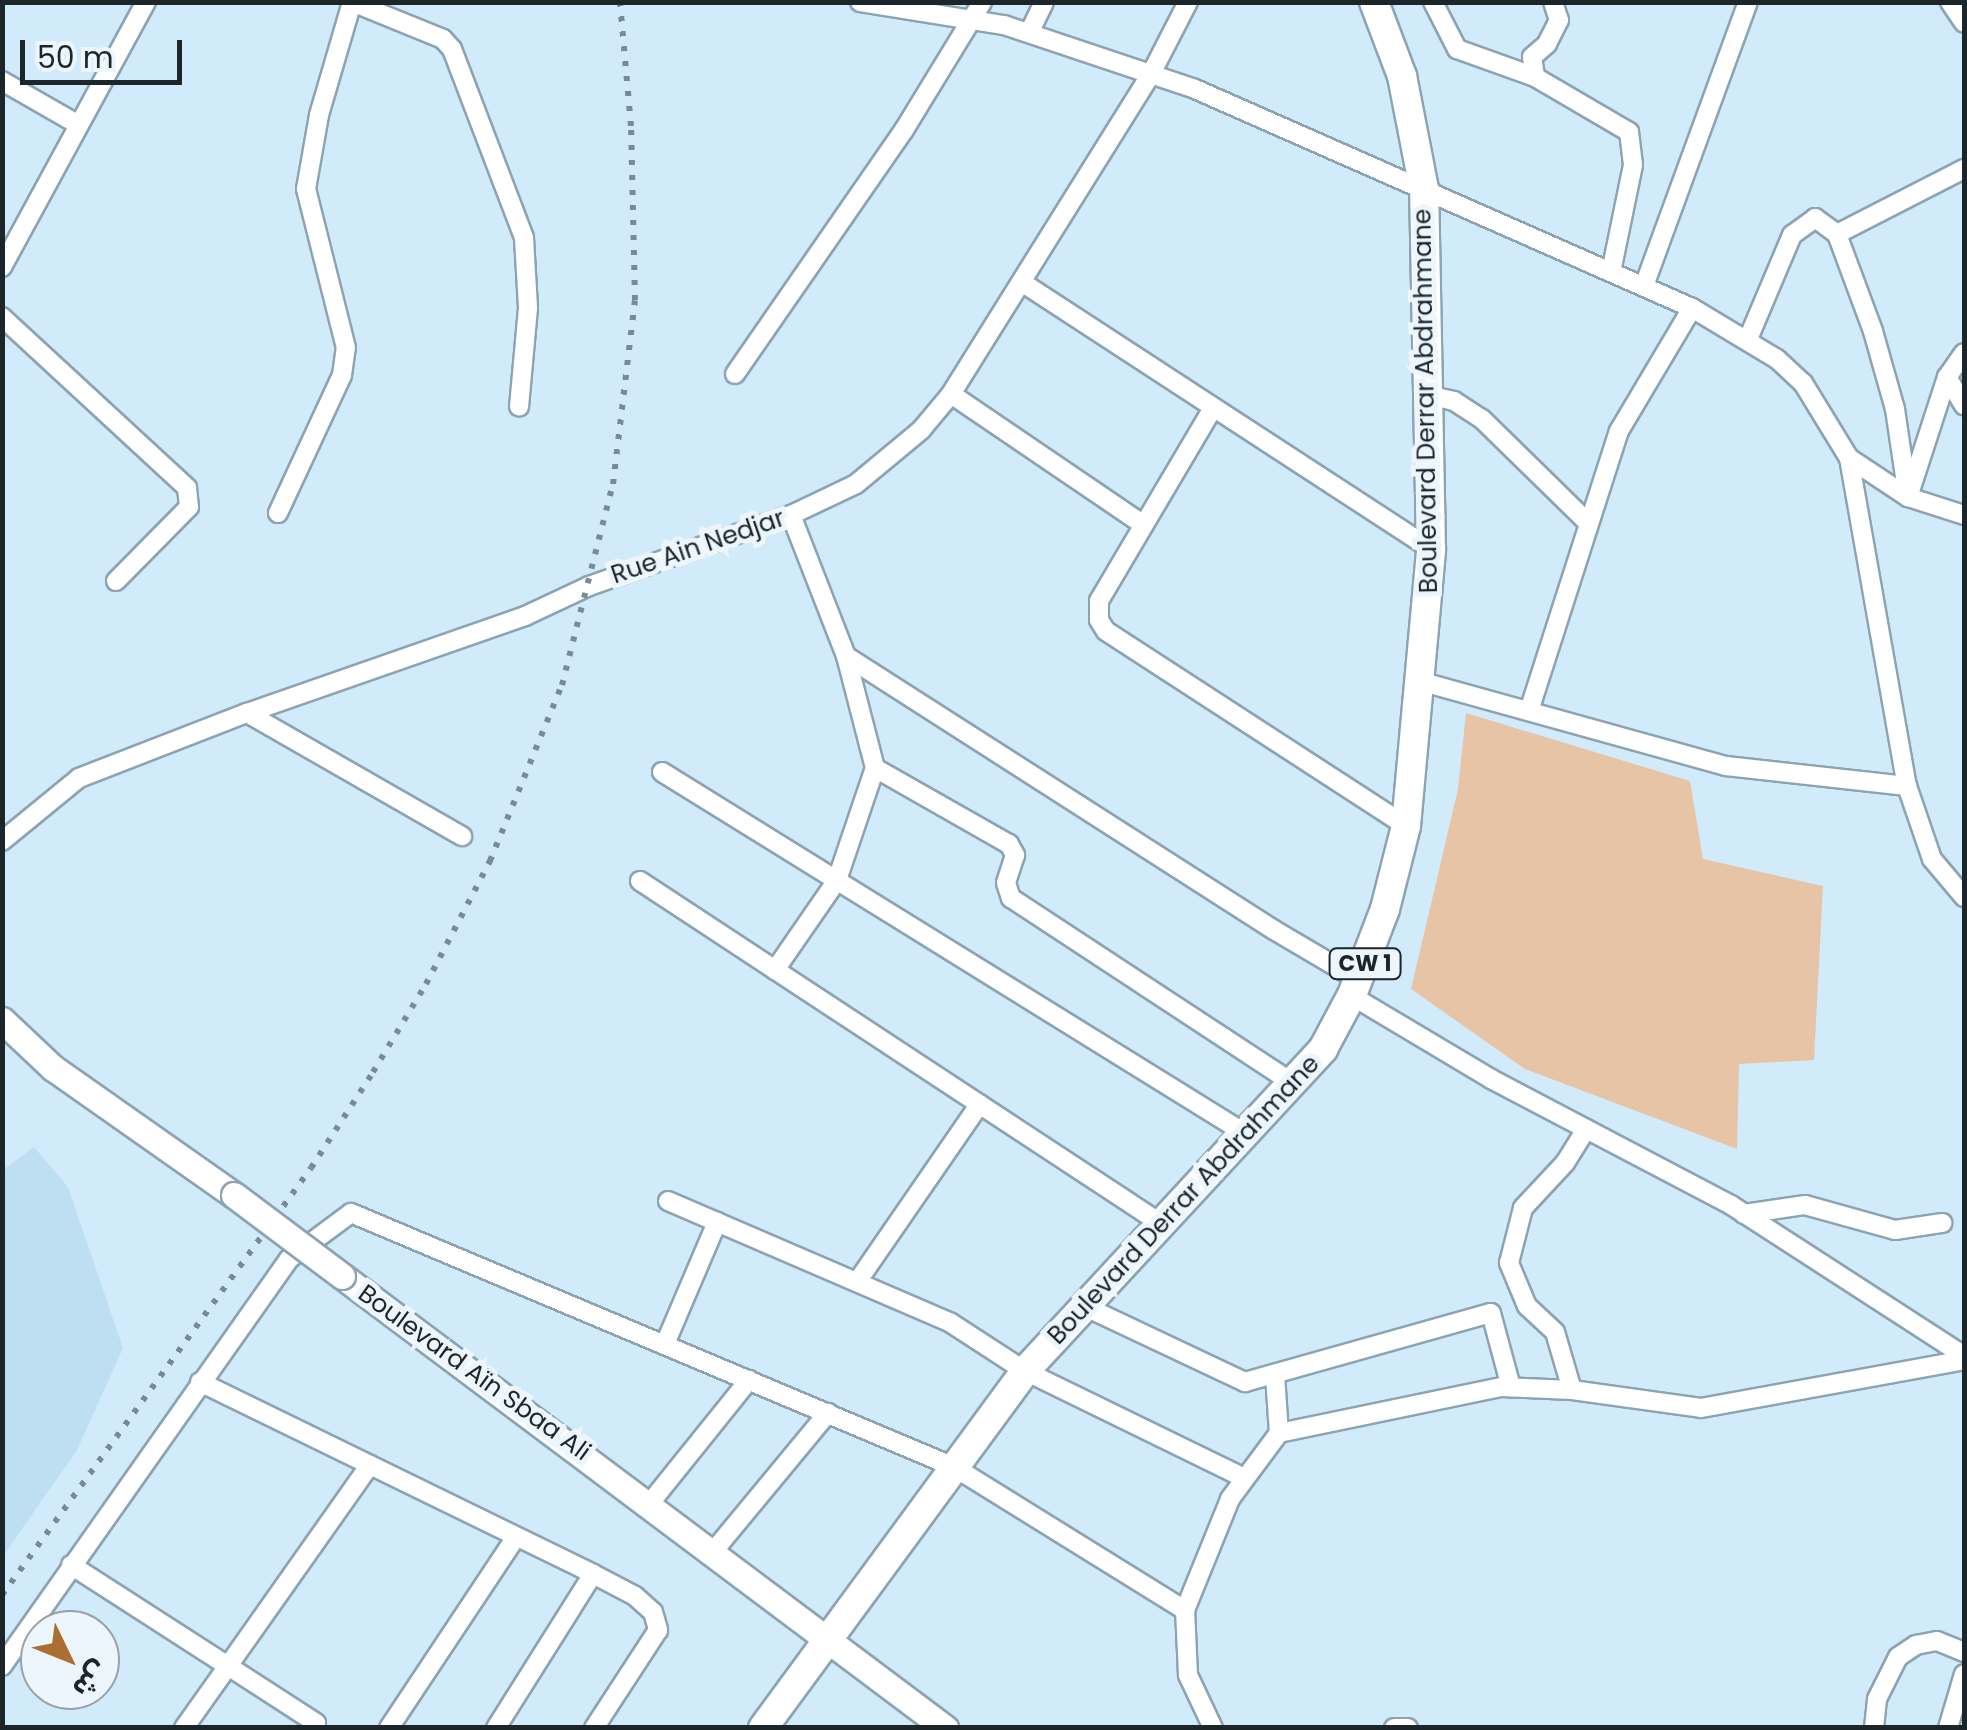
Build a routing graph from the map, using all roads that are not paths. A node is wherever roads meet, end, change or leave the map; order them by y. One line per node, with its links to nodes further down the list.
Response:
1 (146, 2): 18 (street)
2 (860, 2): 12 (street)
3 (982, 2): 12 (street)
4 (1044, 2): 14 (street)
5 (1188, 2): 15 (street, Rue Ain Nedjar)
6 (1374, 2): 20 (main road, Boulevard Derrar Abdrahmane / CW 1)
7 (1433, 2): 16 (street)
8 (1553, 2): 16 (street)
9 (1748, 2): 26 (street)
10 (1950, 2): 13 (street)
11 (352, 3): 36 (street); 40 (street)
12 (973, 20): 14 (street); 31 (street)
13 (1964, 24)
14 (1029, 33): 15 (street)
15 (1152, 72): 20 (street); 25 (street, Rue Ain Nedjar)
16 (1535, 77): 24 (street)
17 (2, 81): 18 (street)
18 (77, 124): 22 (street)
19 (1964, 169): 21 (street)
20 (1424, 189): 24 (street); 34 (main road, Boulevard Derrar Abdrahmane / CW 1)
21 (1837, 234): 29 (street); 39 (street)
22 (9, 241): 23 (street)
23 (2, 267)
24 (1611, 272): 26 (street)
25 (1023, 283): 33 (street, Rue Ain Nedjar); 37 (street)
26 (1644, 286): 27 (street)
27 (1692, 308): 29 (street); 43 (street)
28 (2, 317): 46 (street)
29 (1748, 338): 38 (street)
30 (1964, 353): 32 (street)
31 (735, 374)
32 (1947, 377): 35 (street); 39 (street)
33 (952, 394): 41 (street, Rue Ain Nedjar); 44 (street)
34 (1428, 395): 43 (street); 45 (main road, Boulevard Derrar Abdrahmane / CW 1)
35 (1964, 405)
36 (519, 407)
37 (1213, 408): 44 (street); 45 (street)
38 (1848, 458): 39 (street); 53 (street)
39 (1908, 497): 42 (street)
40 (278, 514)
41 (791, 515): 47 (street); 50 (street, Rue Ain Nedjar)
42 (1964, 515)
43 (1587, 522): 49 (street)
44 (1144, 524): 54 (street)
45 (1431, 550): 48 (main road, Boulevard Derrar Abdrahmane / CW 1)
46 (116, 580)
47 (846, 656): 51 (street); 61 (street)
48 (1423, 682): 49 (street); 54 (main road, Boulevard Derrar Abdrahmane / CW 1)
49 (1529, 711): 53 (street)
50 (246, 714): 55 (street); 56 (street, Rue Ain Nedjar)
51 (875, 768): 57 (street); 63 (street)
52 (662, 772): 57 (street)
53 (1906, 786): 59 (street)
54 (1406, 826): 61 (main road, Boulevard Derrar Abdrahmane / CW 1)
55 (462, 836)
56 (2, 842)
57 (836, 880): 60 (street); 66 (street)
58 (640, 881): 60 (street)
59 (1964, 898)
60 (774, 970): 64 (street)
61 (1355, 988): 63 (main road, Boulevard Derrar Abdrahmane / CW 1); 65 (street)
62 (2, 1020): 87 (main road, Boulevard Aïn Sbaa Ali, bridge)
63 (1294, 1084): 66 (main road, Boulevard Derrar Abdrahmane / CW 1)
64 (980, 1104): 71 (street); 72 (street)
65 (1586, 1129): 68 (street); 81 (street)
66 (1246, 1134): 71 (main road, Boulevard Derrar Abdrahmane / CW 1)
67 (668, 1201): 69 (street)
68 (1744, 1214): 70 (street); 75 (street)
69 (717, 1222): 72 (street); 74 (street)
70 (1942, 1223)
71 (1163, 1225): 73 (main road, Boulevard Derrar Abdrahmane / CW 1)
72 (857, 1282): 76 (street)
73 (1086, 1307): 76 (main road, Boulevard Derrar Abdrahmane / CW 1); 77 (street)
74 (665, 1344): 78 (street); 79 (street)
75 (1964, 1358): 81 (street)
76 (1025, 1371): 85 (main road, Boulevard Derrar Abdrahmane / CW 1); 86 (street)
77 (1274, 1375): 80 (street); 83 (street)
78 (749, 1380): 82 (street); 87 (street)
79 (200, 1382): 84 (street); 90 (street)
80 (1511, 1387): 81 (street); 83 (street)
81 (1572, 1390)
82 (828, 1414): 85 (street); 89 (street)
83 (1279, 1433): 86 (street)
84 (370, 1465): 88 (street); 96 (street)
85 (954, 1467): 92 (street); 93 (main road, Boulevard Derrar Abdrahmane / CW 1)
86 (1242, 1477): 92 (street)
87 (650, 1502): 89 (main road, Boulevard Aïn Sbaa Ali)
88 (516, 1536): 91 (street); 100 (street)
89 (712, 1554): 93 (main road, Boulevard Aïn Sbaa Ali)
90 (71, 1566): 95 (street); 96 (street)
91 (593, 1574): 101 (street); 102 (street)
92 (1185, 1610): 105 (street)
93 (824, 1641): 103 (main road, Boulevard Derrar Abdrahmane / CW 1); 104 (main road, Boulevard Aïn Sbaa Ali)
94 (1964, 1652): 108 (street)
95 (2, 1666)
96 (228, 1666): 98 (street); 99 (street)
97 (1964, 1674): 109 (street)
98 (317, 1726)
99 (184, 1728)
100 (389, 1728)
101 (496, 1728)
102 (594, 1728)
103 (762, 1728)
104 (945, 1728)
105 (1213, 1728)
106 (1394, 1728): 107 (street)
107 (1408, 1728)
108 (1874, 1728)
109 (1948, 1728)

